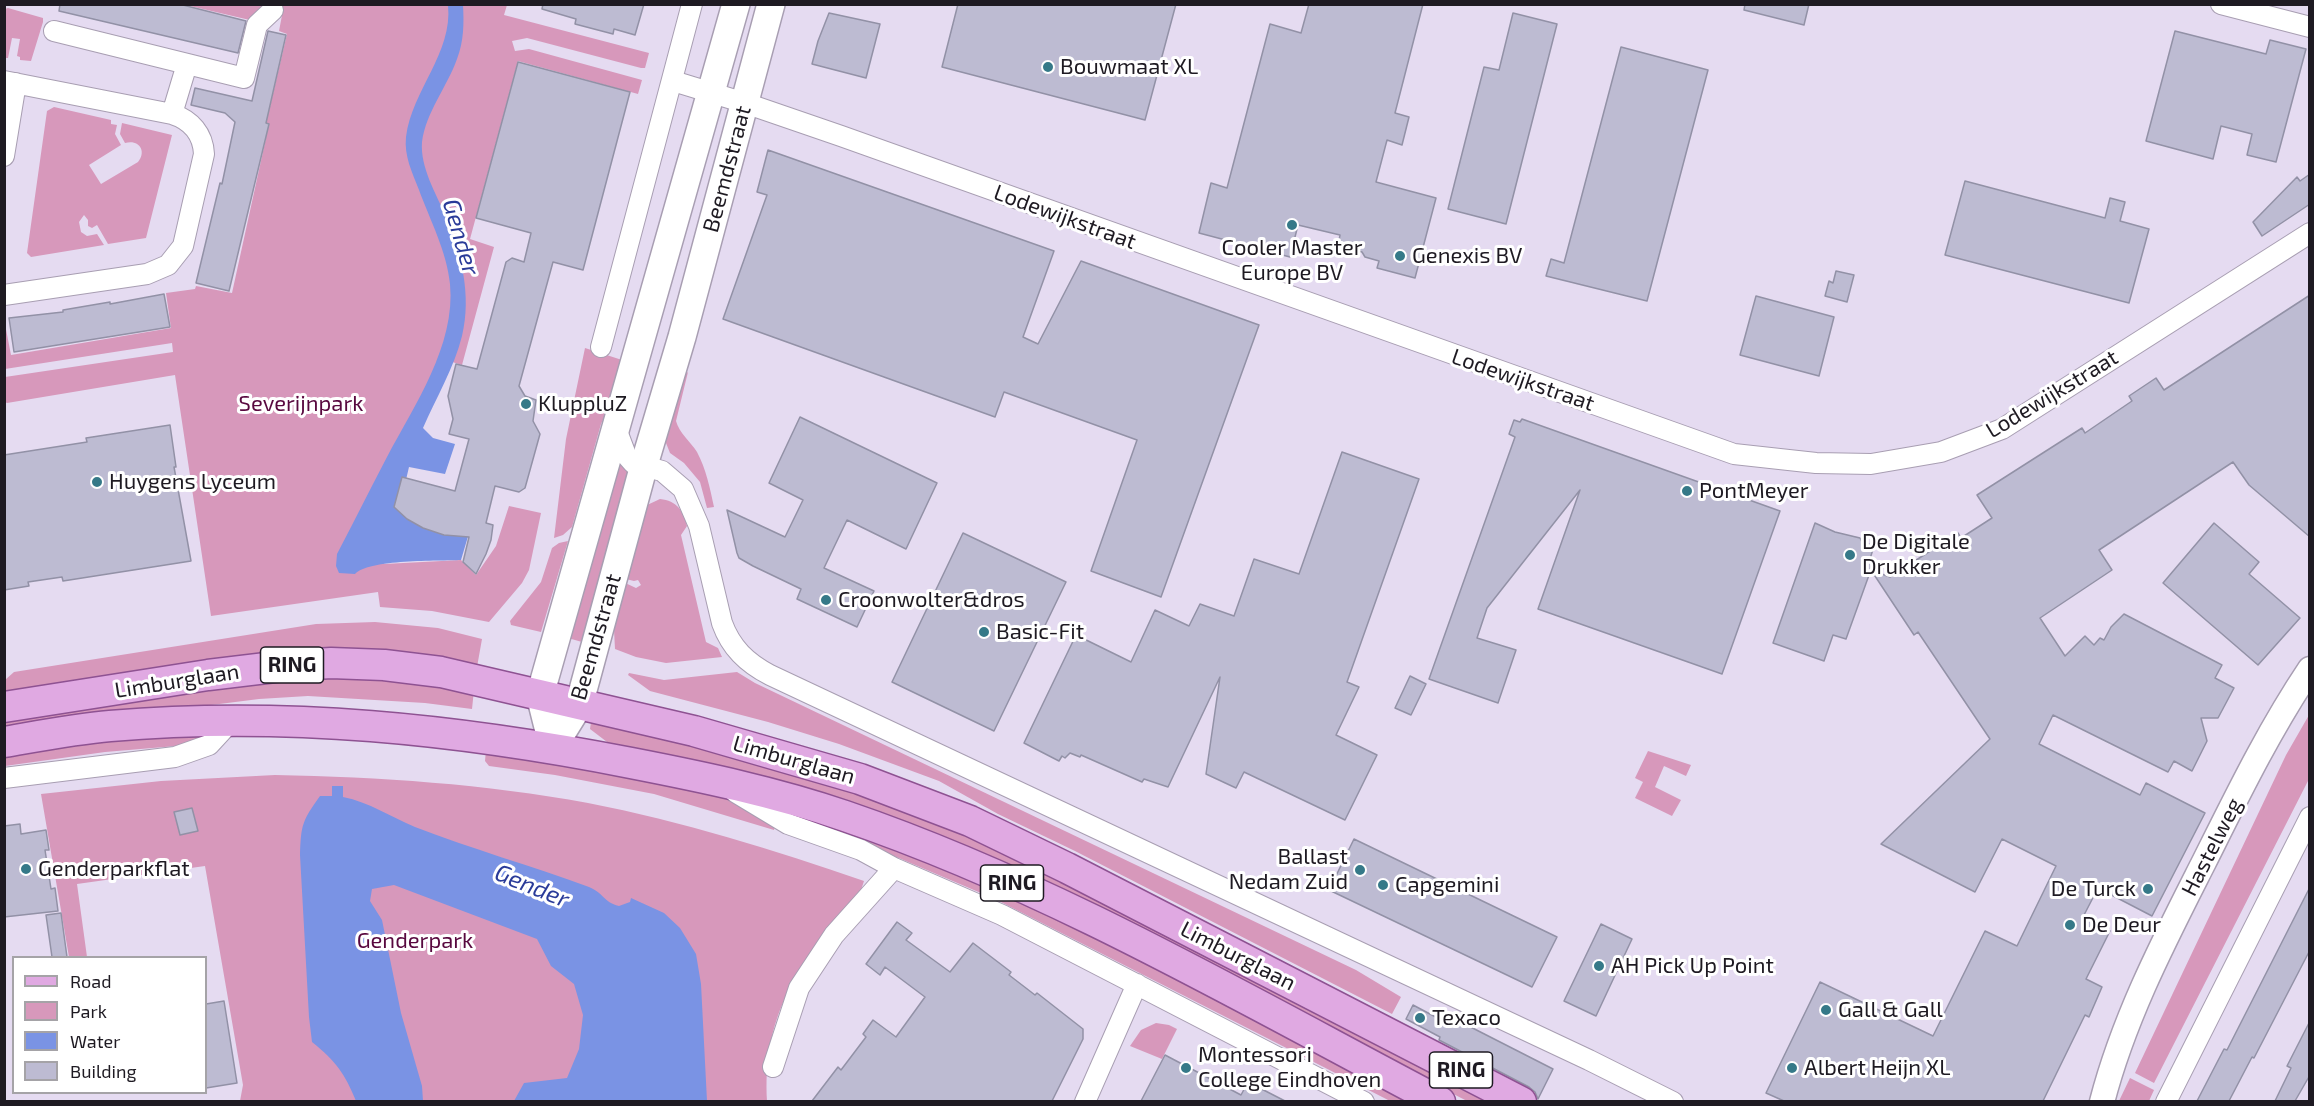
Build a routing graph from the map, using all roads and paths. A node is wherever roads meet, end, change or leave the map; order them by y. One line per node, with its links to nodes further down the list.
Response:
1 (692, 4): 9 (street)
2 (735, 4): 11 (main road, Beemdstraat)
3 (771, 4): 12 (main road, Beemdstraat)
4 (2222, 4): 6 (street)
5 (273, 10): 8 (street)
6 (2310, 27)
7 (54, 31): 8 (street)
8 (187, 64): 13 (street)
9 (673, 81): 11 (street, Beemdstraat); 17 (street)
10 (10, 82): 13 (street); 14 (street)
11 (711, 92): 12 (street, Lodewijkstraat); 18 (main road, Beemdstraat)
12 (745, 103): 15 (street, Lodewijkstraat); 19 (main road, Beemdstraat)
13 (172, 114): 16 (street)
14 (4, 156)
15 (2310, 233)
16 (4, 295)
17 (601, 347)
18 (615, 426): 19 (street); 21 (main road, Beemdstraat)
19 (644, 465): 22 (main road, Beemdstraat); 38 (street)
20 (2310, 669): 32 (street, Hastelweg)
21 (540, 695): 22 (main road, Limburglaan / RING); 23 (main road, Limburglaan / RING); 26 (main road, Beemdstraat)
22 (579, 705): 26 (main road, Beemdstraat); 37 (main road, Limburglaan / RING)
23 (4, 707)
24 (233, 719): 25 (main road, Limburglaan / RING); 26 (main road, Limburglaan / RING); 27 (street, Limburglaan)
25 (4, 742)
26 (553, 747): 28 (main road, Limburglaan / RING)
27 (4, 778)
28 (714, 779): 30 (street, Limburglaan); 36 (main road, Limburglaan / RING)
29 (2310, 817): 41 (street)
30 (894, 868): 31 (street, Limburglaan); 33 (street)
31 (1137, 984): 34 (street); 35 (street, Limburglaan)
32 (2112, 1065): 39 (street, Hastelweg); 40 (street, Hastelweg)
33 (774, 1067)
34 (1085, 1101)
35 (1364, 1101)
36 (1440, 1101)
37 (1521, 1101)
38 (1673, 1101)
39 (2091, 1101)
40 (2102, 1101)
41 (2166, 1101)

